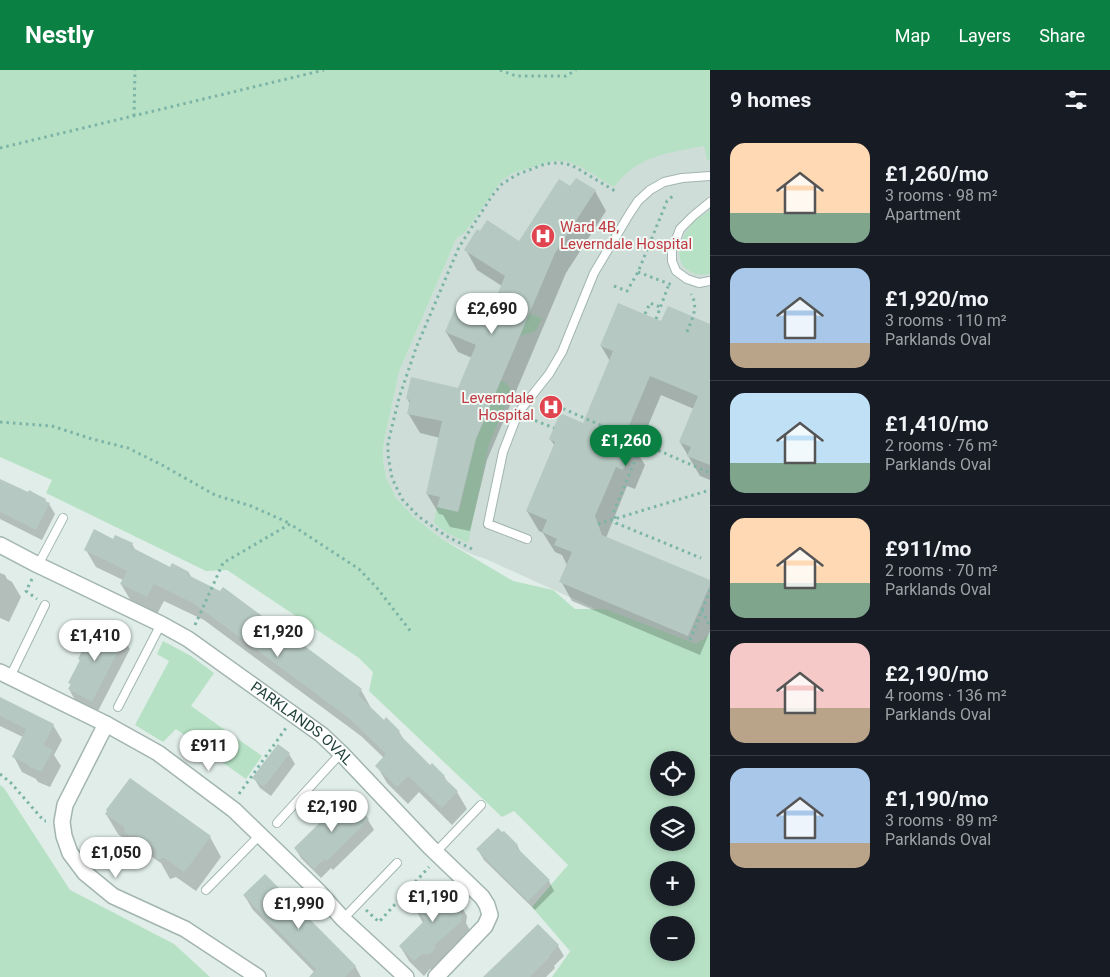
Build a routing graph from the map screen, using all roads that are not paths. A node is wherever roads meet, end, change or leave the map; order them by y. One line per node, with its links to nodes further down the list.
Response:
1 (710, 176): 5 (lane)
2 (710, 202): 3 (lane)
3 (710, 281)
4 (63, 518): 7 (lane)
5 (527, 539)
6 (0, 545): 7 (street, PARKLANDS OVAL)
7 (38, 565): 9 (street, PARKLANDS OVAL)
8 (45, 605): 10 (lane)
9 (161, 624): 11 (lane); 13 (street, PARKLANDS OVAL)
10 (5, 674): 12 (street)
11 (118, 707)
12 (106, 724): 16 (street); 21 (street)
13 (341, 753): 15 (lane); 17 (street, PARKLANDS OVAL)
14 (481, 805): 17 (lane)
15 (277, 823)
16 (260, 835): 19 (lane); 20 (street)
17 (437, 854): 23 (street, PARKLANDS OVAL)
18 (398, 863): 20 (lane)
19 (206, 890)
20 (343, 919): 22 (street)
21 (258, 977)
22 (406, 977)
23 (436, 977)

